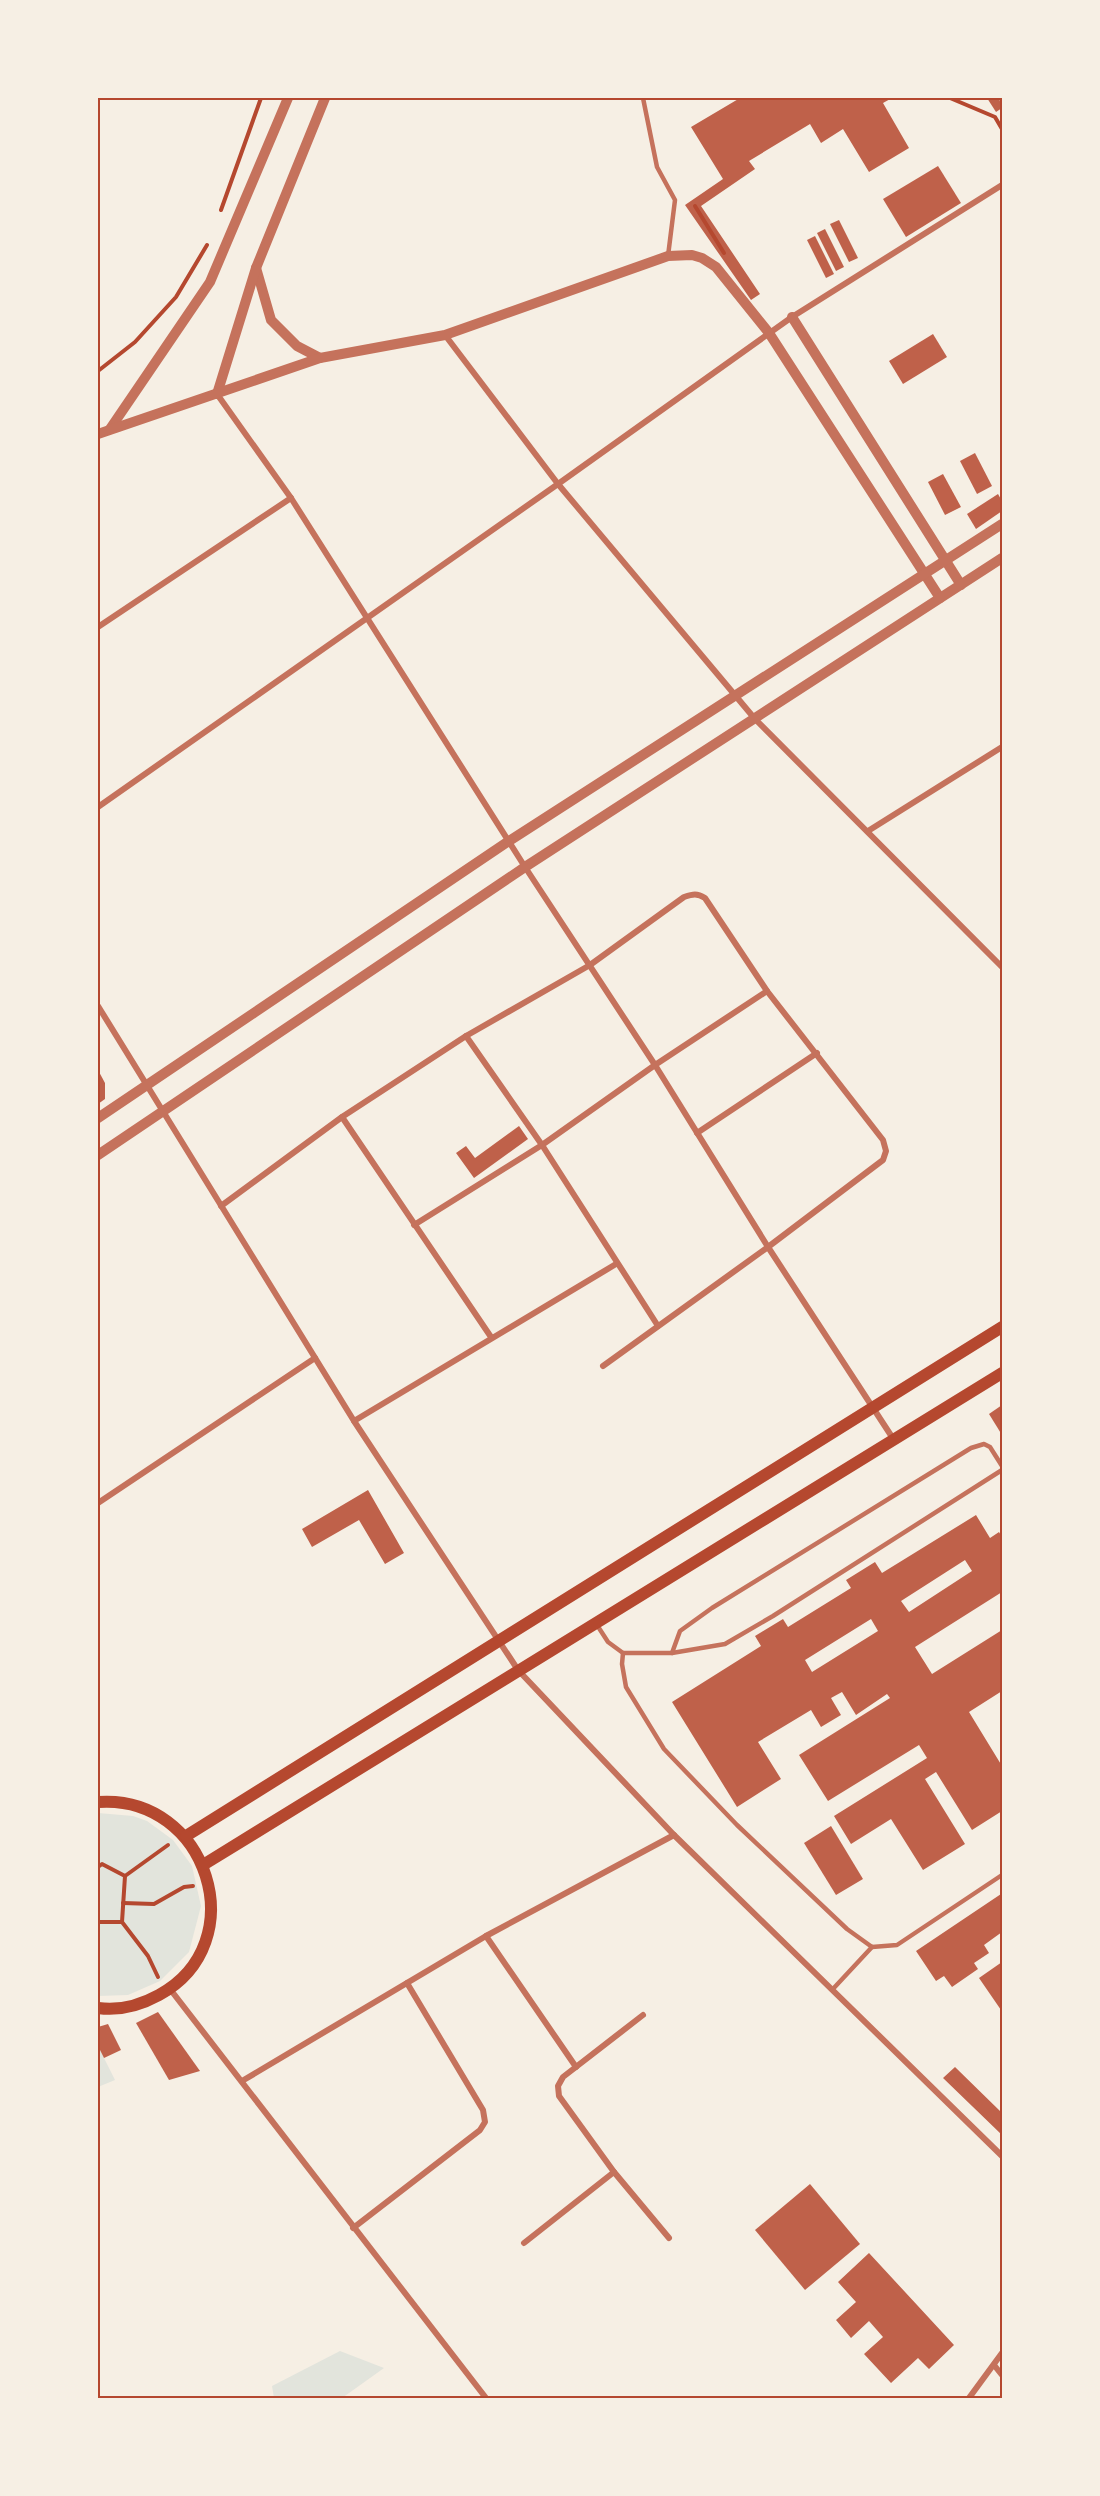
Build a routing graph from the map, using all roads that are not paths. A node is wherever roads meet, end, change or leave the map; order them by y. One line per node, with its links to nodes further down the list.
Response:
1 (288, 98): 12 (street)
2 (325, 98): 6 (street)
3 (644, 98): 5 (lane)
4 (1002, 185): 7 (street)
5 (668, 256): 8 (street); 9 (street)
6 (256, 268): 10 (street); 11 (street)
7 (792, 317): 8 (street); 18 (street)
8 (769, 333): 14 (street); 19 (street)
9 (445, 335): 10 (street); 14 (street)
10 (320, 358): 11 (street)
11 (217, 394): 12 (street); 15 (street)
12 (110, 429): 13 (street)
13 (98, 434)
14 (558, 484): 22 (street); 24 (street)
15 (291, 498): 22 (street); 23 (street)
16 (1002, 524): 18 (street)
17 (1002, 558): 20 (street)
18 (945, 560): 19 (street); 20 (street)
19 (925, 574): 21 (street); 24 (street)
20 (961, 585): 21 (street)
21 (940, 598): 25 (street)
22 (367, 617): 27 (street); 29 (street)
23 (98, 627)
24 (736, 696): 25 (street); 29 (street)
25 (755, 719): 28 (street); 30 (street)
26 (1002, 747): 28 (street)
27 (98, 807)
28 (868, 831): 32 (street)
29 (509, 842): 30 (street); 38 (street)
30 (525, 867): 31 (street); 39 (street)
31 (590, 965): 33 (street); 35 (street); 37 (street)
32 (1002, 967)
33 (767, 992): 36 (street); 37 (street)
34 (98, 1006): 38 (street)
35 (466, 1036): 40 (street); 43 (street)
36 (817, 1053): 42 (street); 47 (street)
37 (655, 1065): 42 (street); 43 (street)
38 (147, 1085): 39 (street); 41 (street)
39 (163, 1111): 44 (street); 45 (street)
40 (342, 1117): 45 (street); 46 (street)
41 (98, 1118)
42 (698, 1133): 47 (street)
43 (542, 1145): 46 (street); 48 (street)
44 (98, 1155)
45 (221, 1206): 52 (street)
46 (414, 1225): 51 (street)
47 (768, 1247): 49 (street); 55 (street)
48 (616, 1264): 49 (street); 51 (street)
49 (658, 1326): 53 (street)
50 (1002, 1327): 55 (main road)
51 (491, 1337): 56 (street)
52 (315, 1358): 56 (street); 59 (street)
53 (603, 1366)
54 (1002, 1373): 57 (main road)
55 (872, 1408): 57 (street); 61 (main road)
56 (354, 1421): 61 (street)
57 (894, 1440): 60 (main road)
58 (1002, 1468): 63 (lane); 63 (lane)
59 (98, 1503)
60 (595, 1623): 62 (lane); 64 (main road)
61 (498, 1641): 64 (street); 67 (main road)
62 (623, 1653): 63 (lane); 71 (lane)
63 (672, 1653)
64 (518, 1670): 66 (street); 68 (main road)
65 (98, 1802): 67 (main road)
66 (674, 1835): 70 (street); 74 (street)
67 (179, 1838): 68 (main road)
68 (204, 1865): 73 (main road)
69 (1002, 1875): 71 (lane)
70 (486, 1936): 72 (street); 77 (street)
71 (872, 1947): 74 (lane)
72 (407, 1983): 78 (street); 81 (street)
73 (170, 1989): 75 (main road); 78 (street)
74 (832, 1990): 79 (street)
75 (98, 2008)
76 (643, 2015): 77 (street)
77 (576, 2067): 80 (street)
78 (242, 2081): 81 (street)
79 (1002, 2156)
80 (614, 2172): 82 (street); 83 (street)
81 (353, 2228): 87 (street)
82 (669, 2238)
83 (524, 2242)
84 (1002, 2353): 85 (street)
85 (994, 2365): 86 (street); 88 (street)
86 (1002, 2375)
87 (486, 2398)
88 (969, 2398)

